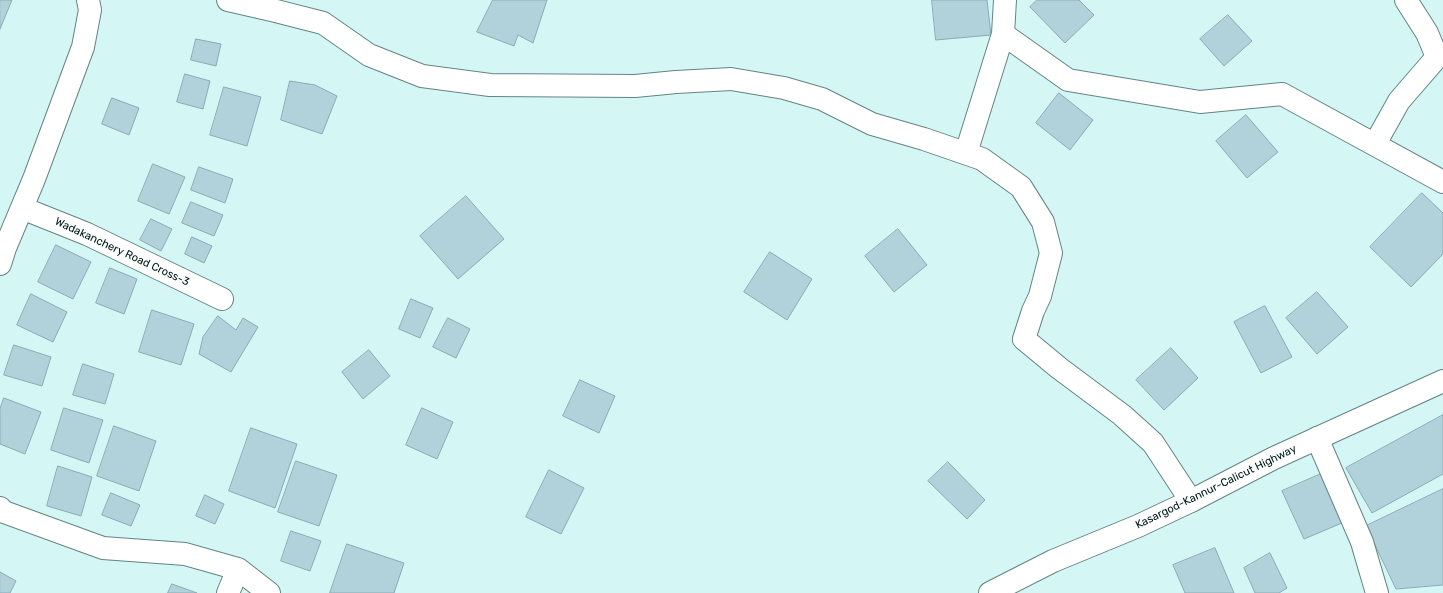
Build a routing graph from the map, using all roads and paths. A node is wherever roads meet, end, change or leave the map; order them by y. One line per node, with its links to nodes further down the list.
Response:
1 (88, 0): 9 (main road)
2 (228, 0): 7 (main road)
3 (1005, 0): 5 (main road)
4 (1406, 0): 6 (main road)
5 (1003, 34): 6 (main road); 7 (main road)
6 (1375, 144): 8 (main road)
7 (966, 154): 14 (main road)
8 (1443, 182)
9 (22, 208): 10 (main road); 11 (main road, Wadakanchery Road Cross-3)
10 (0, 264)
11 (222, 299)
12 (1443, 381): 13 (main road, Kasargod-Kannur-Calicut Highway)
13 (1317, 438): 14 (main road, Kasargod-Kannur-Calicut Highway); 20 (main road)
14 (1191, 501): 19 (main road, Kasargod-Kannur-Calicut Highway)
15 (1, 513): 16 (main road)
16 (238, 569): 17 (main road); 18 (main road)
17 (228, 593)
18 (269, 593)
19 (990, 593)
20 (1377, 593)

